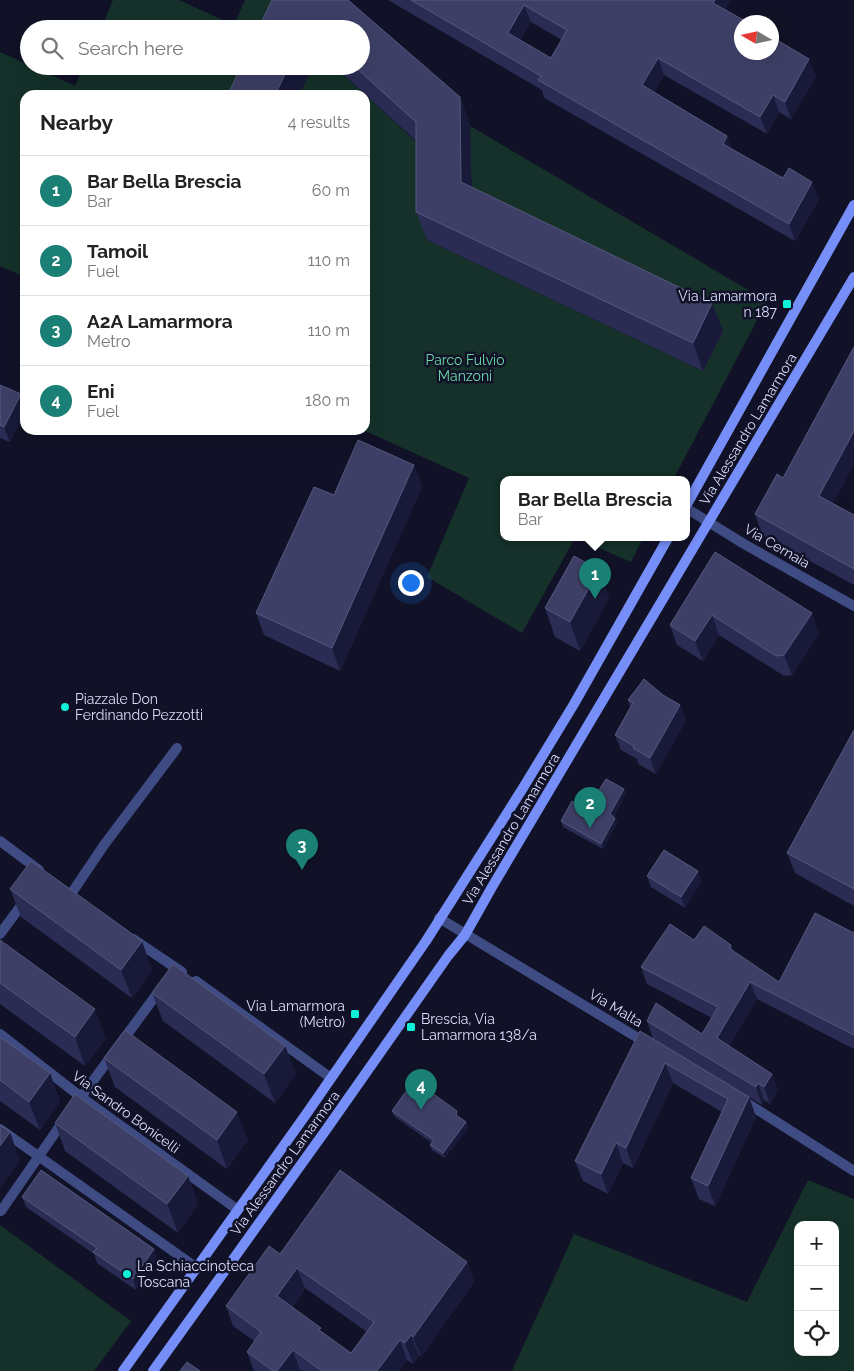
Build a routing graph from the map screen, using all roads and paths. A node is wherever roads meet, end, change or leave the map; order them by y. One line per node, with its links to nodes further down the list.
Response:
1 (854, 205): 3 (main road, Via Alessandro Lamarmora)
2 (854, 277): 5 (main road, Via Alessandro Lamarmora)
3 (690, 500)
4 (690, 509): 5 (street, Via Cernaia)
5 (709, 521): 7 (street, Via Cernaia); 14 (main road, Via Alessandro Lamarmora)
6 (666, 541): 11 (main road, Via Alessandro Lamarmora)
7 (854, 606)
8 (177, 748): 10 (street)
9 (0, 841): 13 (street)
10 (71, 894)
11 (439, 918): 14 (street, Via Malta); 18 (main road, Via Alessandro Lamarmora)
12 (123, 932): 15 (street)
13 (0, 934)
14 (465, 935): 17 (street, Via Malta); 28 (main road, Via Alessandro Lamarmora)
15 (176, 968): 18 (street); 20 (street)
16 (0, 1034): 20 (street, Via Sandro Bonicelli)
17 (658, 1049)
18 (331, 1078): 24 (main road, Via Alessandro Lamarmora)
19 (731, 1093): 23 (street)
20 (81, 1096): 22 (street); 24 (street, Via Sandro Bonicelli)
21 (0, 1129): 22 (street)
22 (38, 1157): 25 (street); 26 (street)
23 (854, 1171)
24 (238, 1210): 26 (main road, Via Alessandro Lamarmora)
25 (1, 1211)
26 (197, 1268): 27 (main road, Via Alessandro Lamarmora)
27 (123, 1371)
28 (153, 1371)

